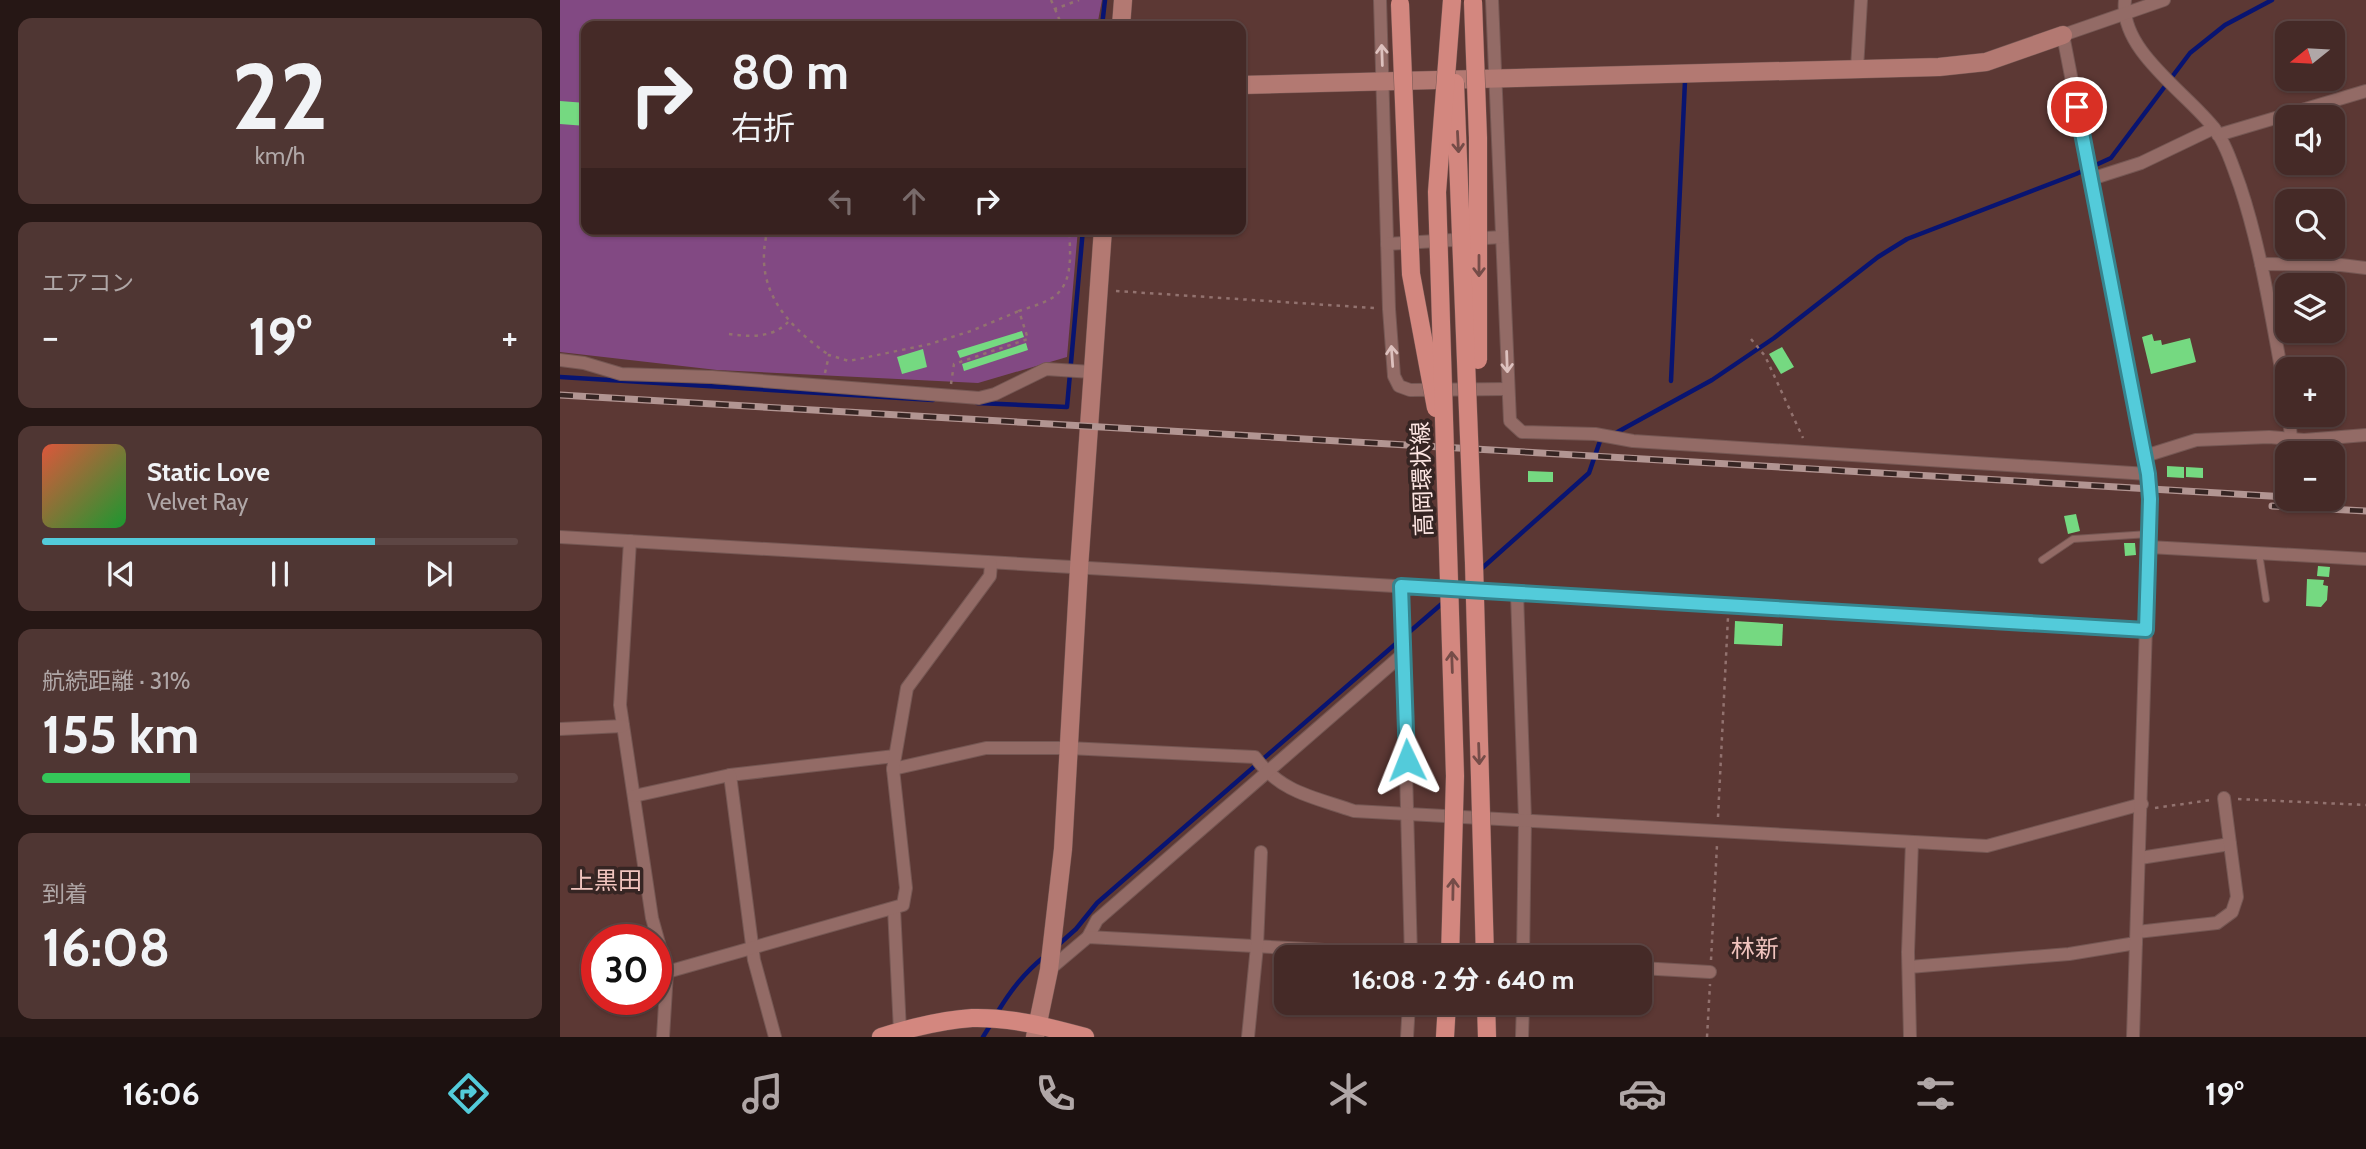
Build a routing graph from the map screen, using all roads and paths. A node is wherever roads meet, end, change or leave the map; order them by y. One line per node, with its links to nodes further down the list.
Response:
1 (1051, 0): 12 (path)
2 (1079, 0): 12 (path)
3 (1123, 0): 15 (street)
4 (1380, 0): 19 (street, one-way to 4)
5 (1452, 0): 49 (main road, 高岡環状線, bridge); 57 (main road, 高岡環状線, one-way to 57, bridge)
6 (1492, 0): 18 (street)
7 (1861, 0): 17 (street)
8 (2125, 0): 13 (street)
9 (2164, 0): 13 (street)
10 (1473, 1): 57 (main road, one-way to 57, bridge)
11 (1400, 2): 49 (main road, bridge)
12 (1055, 9): 14 (path)
13 (2124, 14): 16 (street); 22 (street)
14 (1060, 21)
15 (1121, 21)
16 (2063, 35): 17 (street); 23 (street)
17 (1857, 69): 18 (street)
18 (1495, 78): 19 (street); 27 (street)
19 (1383, 81): 20 (street); 28 (street)
20 (1246, 85)
21 (2366, 91): 22 (street)
22 (2216, 132): 23 (street); 29 (street)
23 (2091, 179): 48 (street)
24 (767, 235): 34 (path)
25 (1069, 235): 33 (path)
26 (1103, 235): 31 (street)
27 (1502, 237): 28 (street); 42 (street, one-way to 42)
28 (1387, 244): 32 (street)
29 (2261, 264): 30 (street); 38 (street)
30 (2366, 268)
31 (1098, 290): 32 (path); 40 (street)
32 (1389, 309): 42 (street, one-way to 32)
33 (1019, 311): 37 (path); 43 (path)
34 (788, 322): 35 (path); 37 (path)
35 (729, 334)
36 (1751, 339): 47 (path)
37 (829, 355): 41 (path)
38 (2279, 357)
39 (560, 360): 41 (street)
40 (1092, 372): 43 (street); 59 (street)
41 (823, 387): 43 (street)
42 (1508, 389): 47 (street)
43 (950, 395)
44 (2290, 427): 46 (street)
45 (2366, 435): 46 (street)
46 (2291, 439): 48 (street)
47 (1810, 453): 50 (street)
48 (2145, 456): 50 (street)
49 (1446, 464): 86 (main road, 高岡環状線, one-way to 49, bridge)
50 (2148, 474): 52 (street)
51 (560, 537): 53 (street)
52 (2149, 540): 54 (street); 56 (lane); 63 (street)
53 (630, 541): 58 (street); 65 (street)
54 (2259, 553): 55 (street); 62 (lane)
55 (2366, 559)
56 (2042, 560)
57 (1474, 563): 87 (main road, 高岡環状線, one-way to 87, bridge)
58 (991, 564): 59 (street); 68 (street)
59 (1079, 568): 60 (street); 67 (street)
60 (1401, 586): 61 (street); 64 (street)
61 (1517, 594): 63 (street); 76 (street)
62 (2266, 600)
63 (2146, 630): 74 (street)
64 (1403, 654): 69 (street); 75 (street)
65 (623, 726): 66 (street); 71 (street)
66 (560, 729)
67 (1068, 748): 68 (street); 69 (street); 92 (street)
68 (894, 762): 70 (street); 81 (street)
69 (1265, 771): 75 (street); 83 (street)
70 (730, 775): 71 (street); 90 (street)
71 (634, 796): 82 (street)
72 (2224, 798): 73 (path); 74 (path); 78 (street)
73 (2366, 804)
74 (2141, 807): 77 (street); 80 (street)
75 (1409, 813): 76 (street); 85 (street)
76 (1525, 820): 77 (street); 88 (street)
77 (1912, 842): 93 (street)
78 (2230, 844): 80 (street); 84 (street)
79 (1261, 852): 89 (street)
80 (2140, 858): 84 (street)
81 (894, 908): 90 (street); 102 (street)
82 (654, 924)
83 (1088, 937): 89 (street); 92 (street)
84 (2137, 937): 93 (street); 114 (street)
85 (1411, 945)
86 (1452, 945)
87 (1485, 945)
88 (1523, 945)
89 (1256, 946): 91 (street); 108 (street)
90 (753, 947): 95 (street); 105 (street)
91 (1274, 947)
92 (1050, 964): 103 (street)
93 (1909, 967): 113 (street)
94 (1652, 969): 96 (street)
95 (672, 971)
96 (1710, 972)
97 (664, 1015): 104 (street)
98 (1408, 1015): 109 (street)
99 (1446, 1015): 110 (main road)
100 (1486, 1015): 111 (main road)
101 (1523, 1015): 112 (street)
102 (901, 1031): 103 (main road); 106 (main road)
103 (1036, 1031): 107 (main road)
104 (663, 1037)
105 (775, 1037)
106 (881, 1037)
107 (1085, 1037)
108 (1248, 1037)
109 (1407, 1037)
110 (1445, 1037)
111 (1487, 1037)
112 (1522, 1037)
113 (1910, 1037)
114 (2133, 1037)

